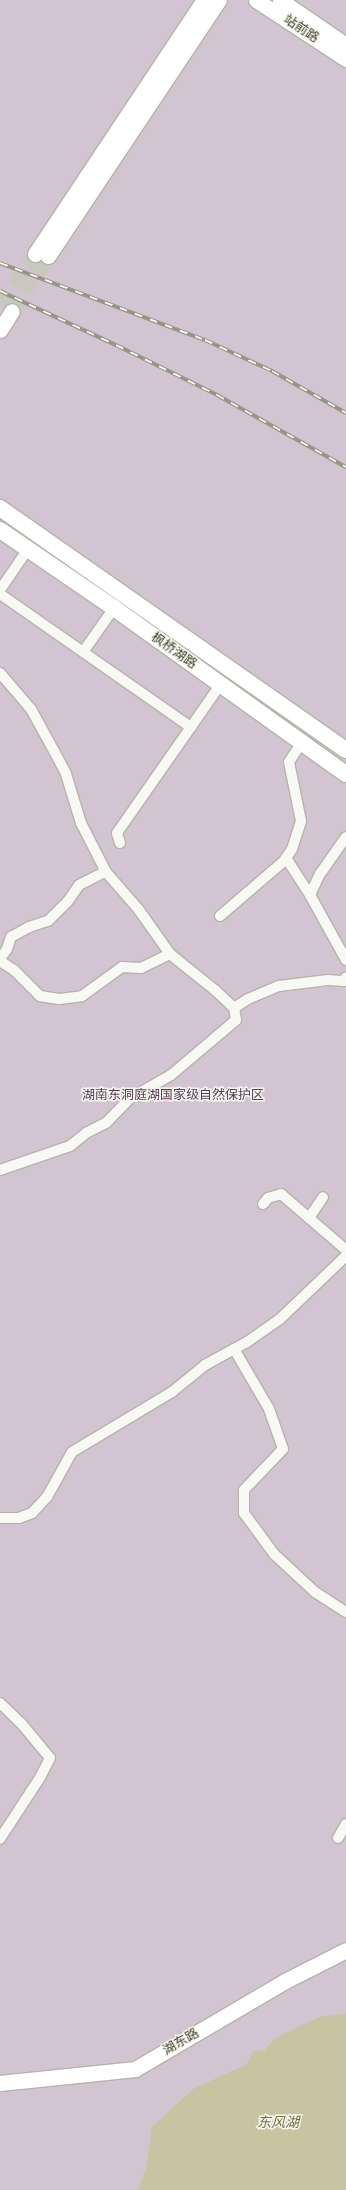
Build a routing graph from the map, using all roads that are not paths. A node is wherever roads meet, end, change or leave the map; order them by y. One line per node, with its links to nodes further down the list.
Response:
1 (204, 0): 2 (main road)
2 (219, 0)
3 (256, 0): 6 (main road, 站前路)
4 (280, 0): 5 (main road, 站前路)
5 (346, 45)
6 (346, 59)
7 (12, 311): 8 (main road)
8 (0, 330)
9 (0, 508): 20 (main road, 枫桥湖路)
10 (0, 530): 11 (main road, 枫桥湖路)
11 (28, 549): 12 (street); 14 (main road, 枫桥湖路)
12 (0, 590)
13 (0, 594): 15 (street)
14 (114, 608): 15 (street); 17 (main road, 枫桥湖路)
15 (83, 652): 18 (street)
16 (0, 673): 25 (street)
17 (221, 684): 18 (street); 19 (main road, 枫桥湖路)
18 (191, 726): 23 (street)
19 (302, 742): 21 (main road, 枫桥湖路); 24 (street)
20 (346, 750)
21 (346, 774)
22 (346, 837): 26 (street)
23 (120, 843)
24 (286, 858): 26 (street); 27 (street)
25 (106, 871): 28 (street); 29 (street)
26 (310, 895): 30 (street)
27 (220, 916)
28 (170, 954): 29 (street); 32 (street)
29 (0, 960)
30 (346, 960)
31 (345, 980): 32 (street)
32 (234, 1008): 33 (street)
33 (0, 1170)
34 (323, 1197): 36 (street)
35 (263, 1204): 36 (street)
36 (309, 1218): 37 (street)
37 (346, 1250)
38 (346, 1256): 39 (street)
39 (234, 1349): 40 (street); 41 (street)
40 (0, 1518)
41 (346, 1612)
42 (0, 1703): 44 (street)
43 (346, 1824): 45 (street)
44 (0, 1838)
45 (338, 1838)
46 (346, 1950): 47 (main road, 湖东路)
47 (0, 2084)

